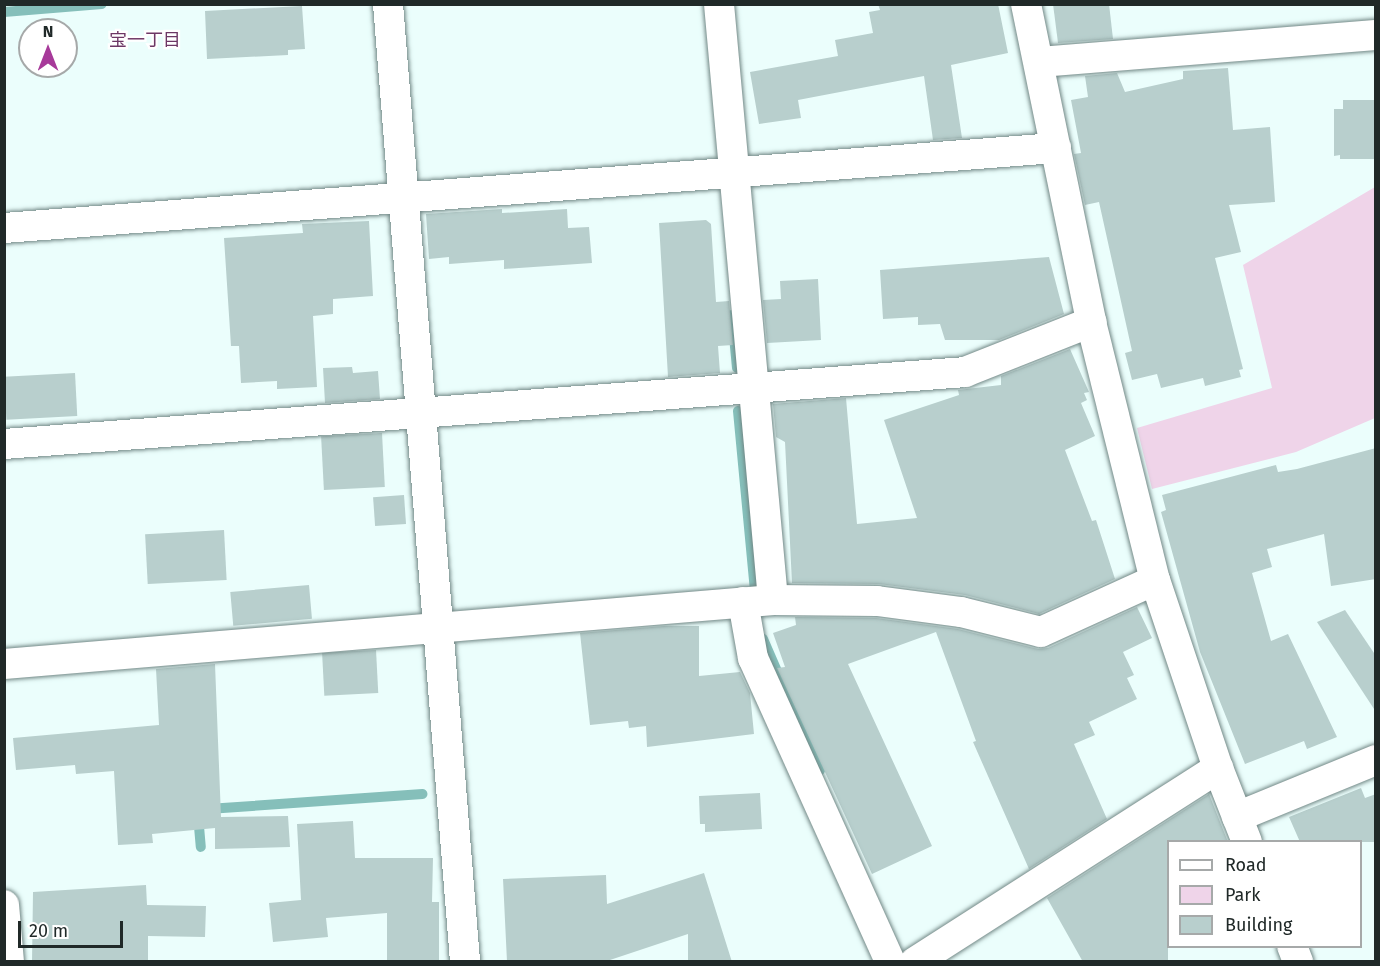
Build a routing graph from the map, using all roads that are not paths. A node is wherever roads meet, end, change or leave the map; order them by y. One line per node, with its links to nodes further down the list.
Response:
1 (388, 4): 8 (street)
2 (719, 4): 7 (street)
3 (1026, 4): 5 (street)
4 (1376, 35): 5 (street)
5 (1039, 62): 6 (street)
6 (1056, 148): 7 (street); 10 (street)
7 (735, 173): 8 (street); 11 (street)
8 (404, 198): 9 (street); 12 (street)
9 (4, 228)
10 (1091, 322): 11 (street); 14 (street)
11 (754, 388): 12 (street); 15 (street)
12 (422, 413): 13 (street); 17 (street)
13 (4, 444)
14 (1155, 580): 15 (street); 20 (street)
15 (773, 600): 16 (street)
16 (743, 602): 17 (street); 25 (street)
17 (436, 627): 18 (street); 24 (street)
18 (4, 664)
19 (1376, 760): 21 (street)
20 (1218, 768): 21 (street); 26 (street)
21 (1242, 829)
22 (4, 905): 23 (street)
23 (9, 962)
24 (465, 962)
25 (890, 962)
26 (915, 962)

